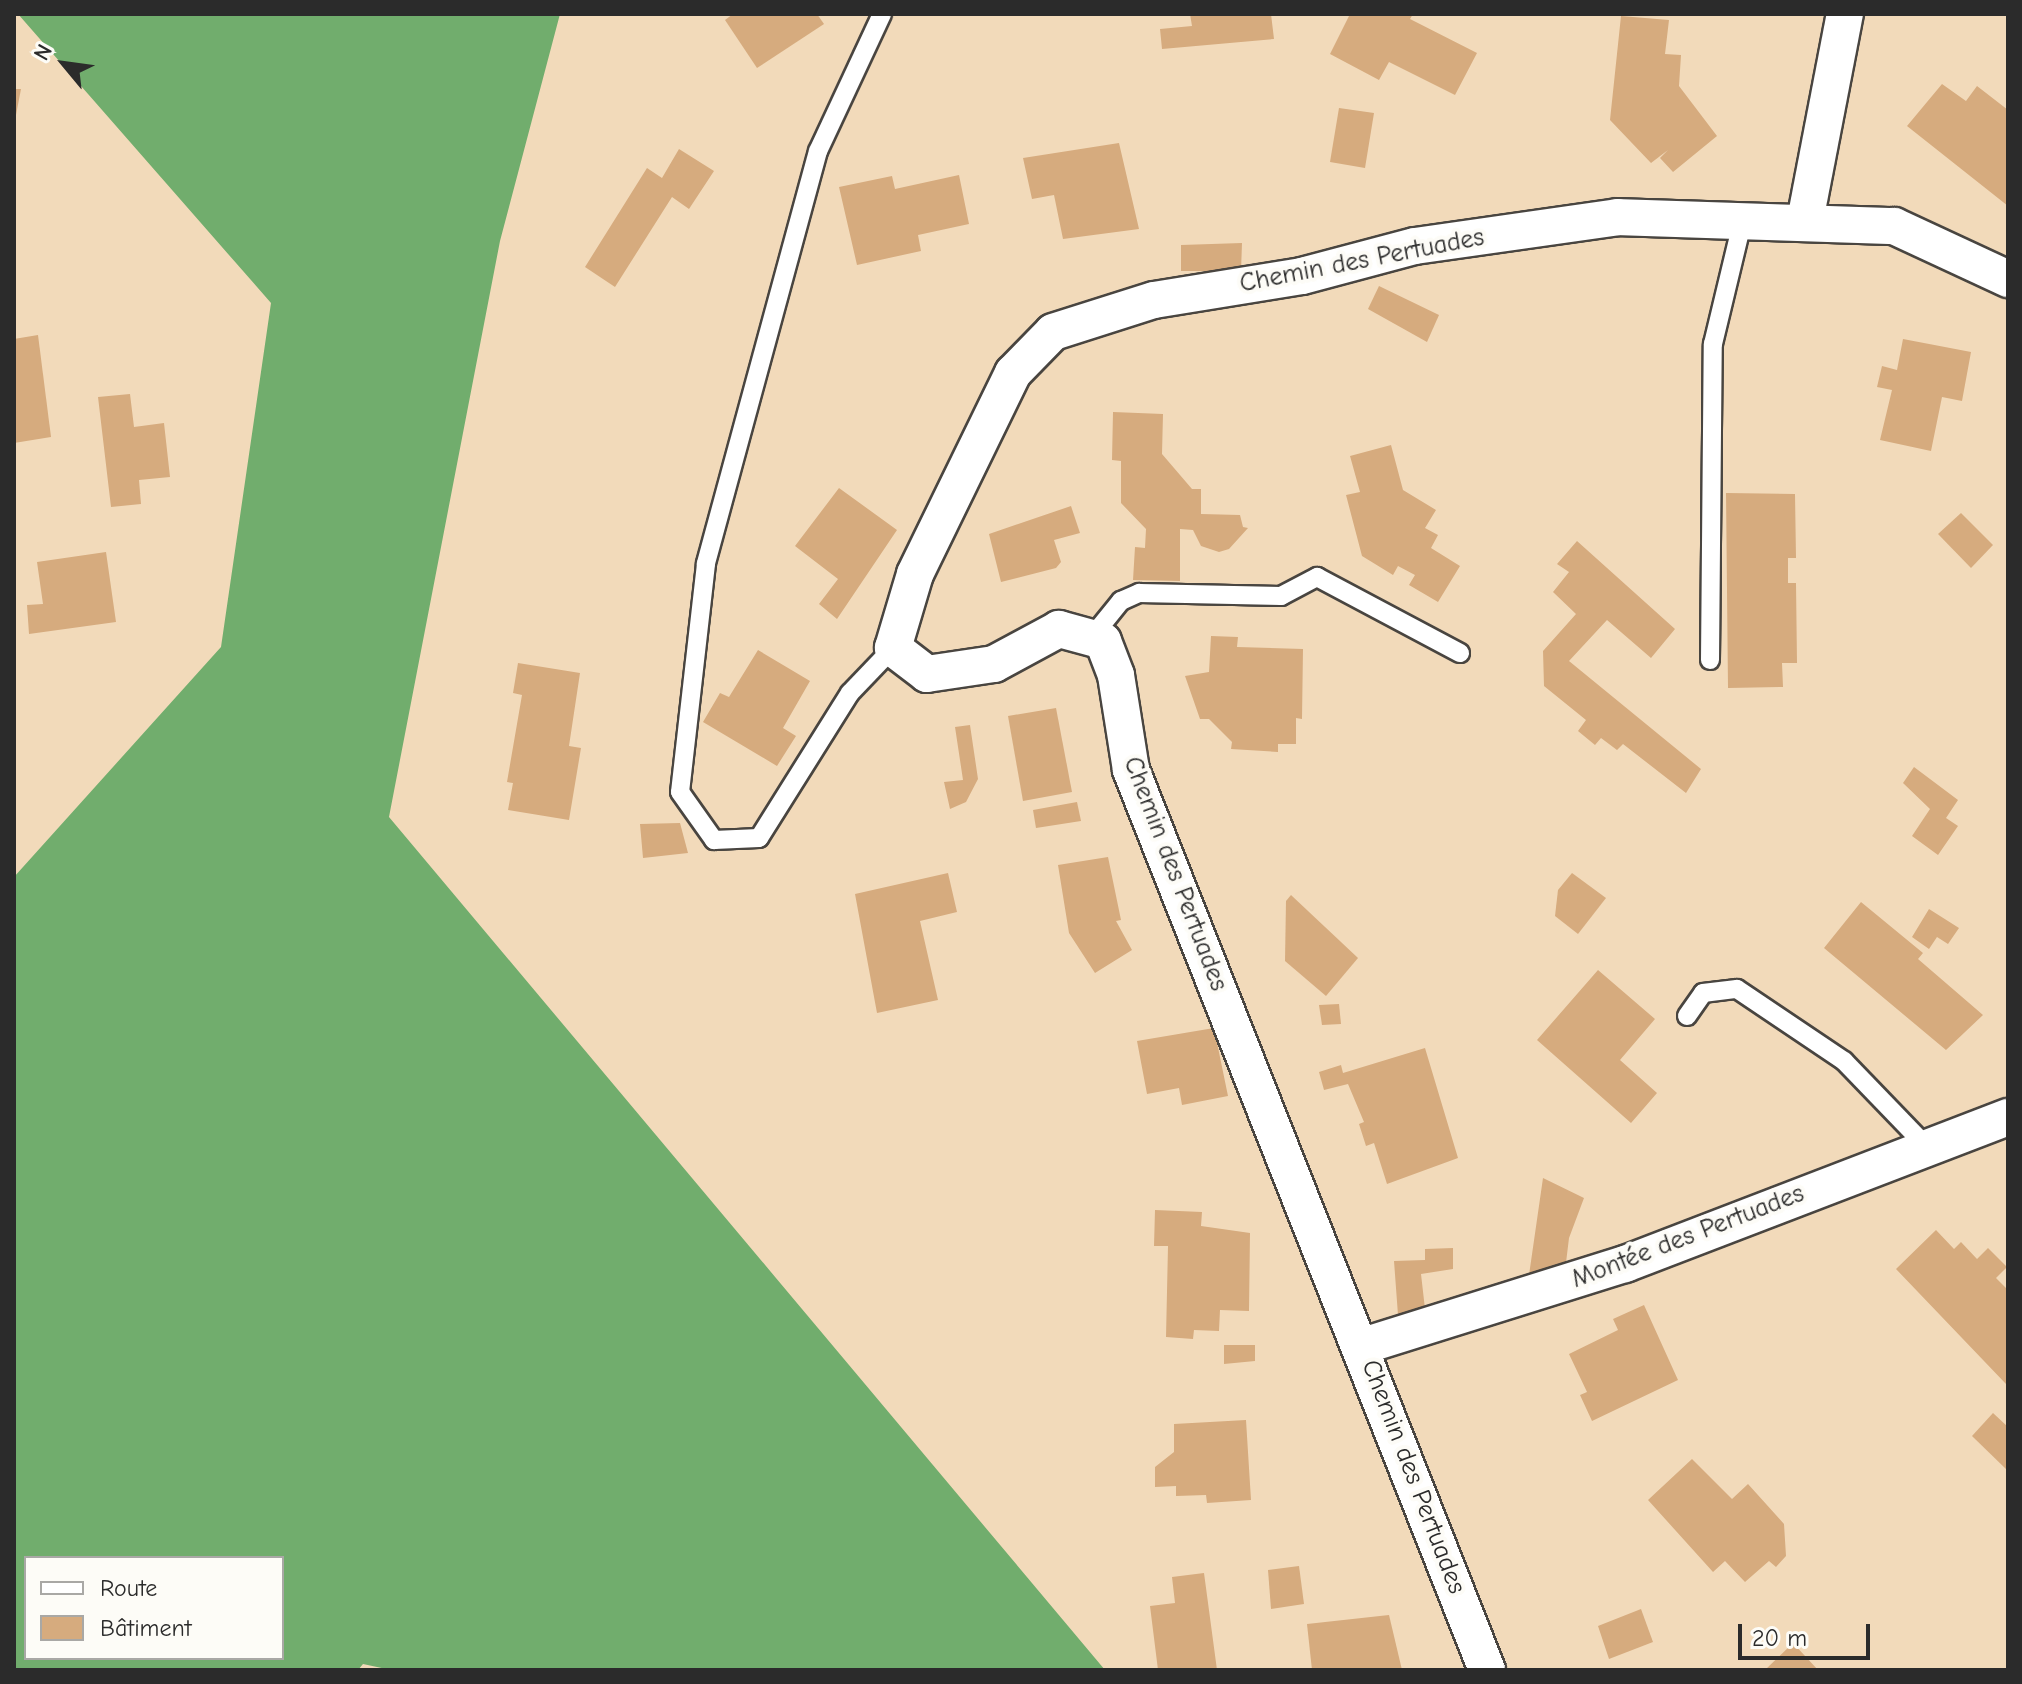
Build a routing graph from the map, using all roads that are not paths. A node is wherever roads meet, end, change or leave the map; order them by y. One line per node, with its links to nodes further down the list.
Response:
1 (882, 14): 7 (lane)
2 (1845, 14): 4 (street)
3 (1743, 219): 4 (street, Chemin des Pertuades); 7 (street, Chemin des Pertuades); 9 (lane)
4 (1805, 221): 5 (street, Chemin des Pertuades)
5 (2008, 279)
6 (1091, 638): 7 (street); 8 (lane); 13 (street, Chemin des Pertuades)
7 (893, 648)
8 (1460, 653)
9 (1710, 660)
10 (1687, 1016): 12 (lane)
11 (2008, 1117): 12 (street, Montée des Pertuades)
12 (1925, 1145): 13 (street, Montée des Pertuades)
13 (1363, 1346): 14 (street, Chemin des Pertuades)
14 (1487, 1670)

